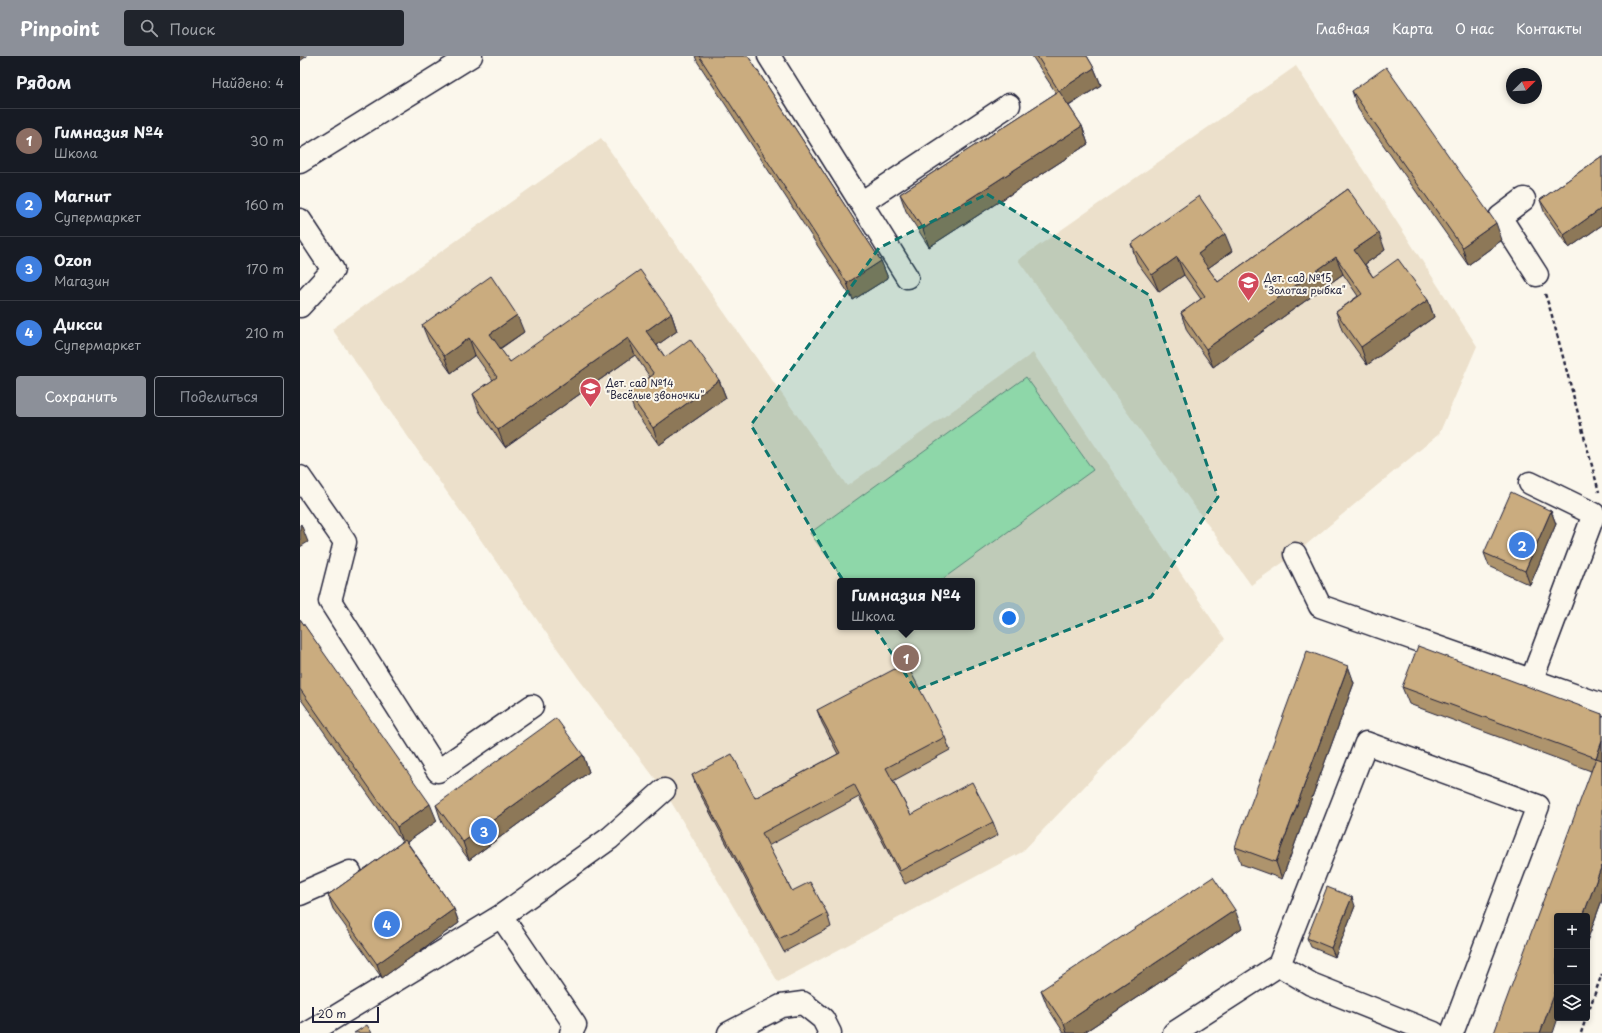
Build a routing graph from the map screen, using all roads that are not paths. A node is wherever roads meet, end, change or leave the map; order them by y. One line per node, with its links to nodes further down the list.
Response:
1 (471, 56): 4 (lane)
2 (769, 56): 6 (lane)
3 (1009, 105): 6 (lane)
4 (300, 162)
5 (1524, 199): 8 (lane)
6 (861, 204): 9 (lane)
7 (300, 220): 10 (lane)
8 (1537, 275)
9 (907, 277)
10 (300, 306)
11 (300, 478): 16 (lane)
12 (1530, 483): 14 (lane)
13 (1295, 554): 14 (lane)
14 (1532, 680): 15 (lane)
15 (1602, 705)
16 (532, 706)
17 (664, 790): 20 (lane)
18 (350, 872): 19 (lane)
19 (300, 894)
20 (501, 916): 22 (lane); 23 (lane)
21 (1279, 965): 26 (lane); 27 (lane); 28 (lane)
22 (309, 1033)
23 (571, 1033)
24 (729, 1033): 25 (lane)
25 (830, 1033)
26 (1174, 1033)
27 (1434, 1033)
28 (1452, 1033)

